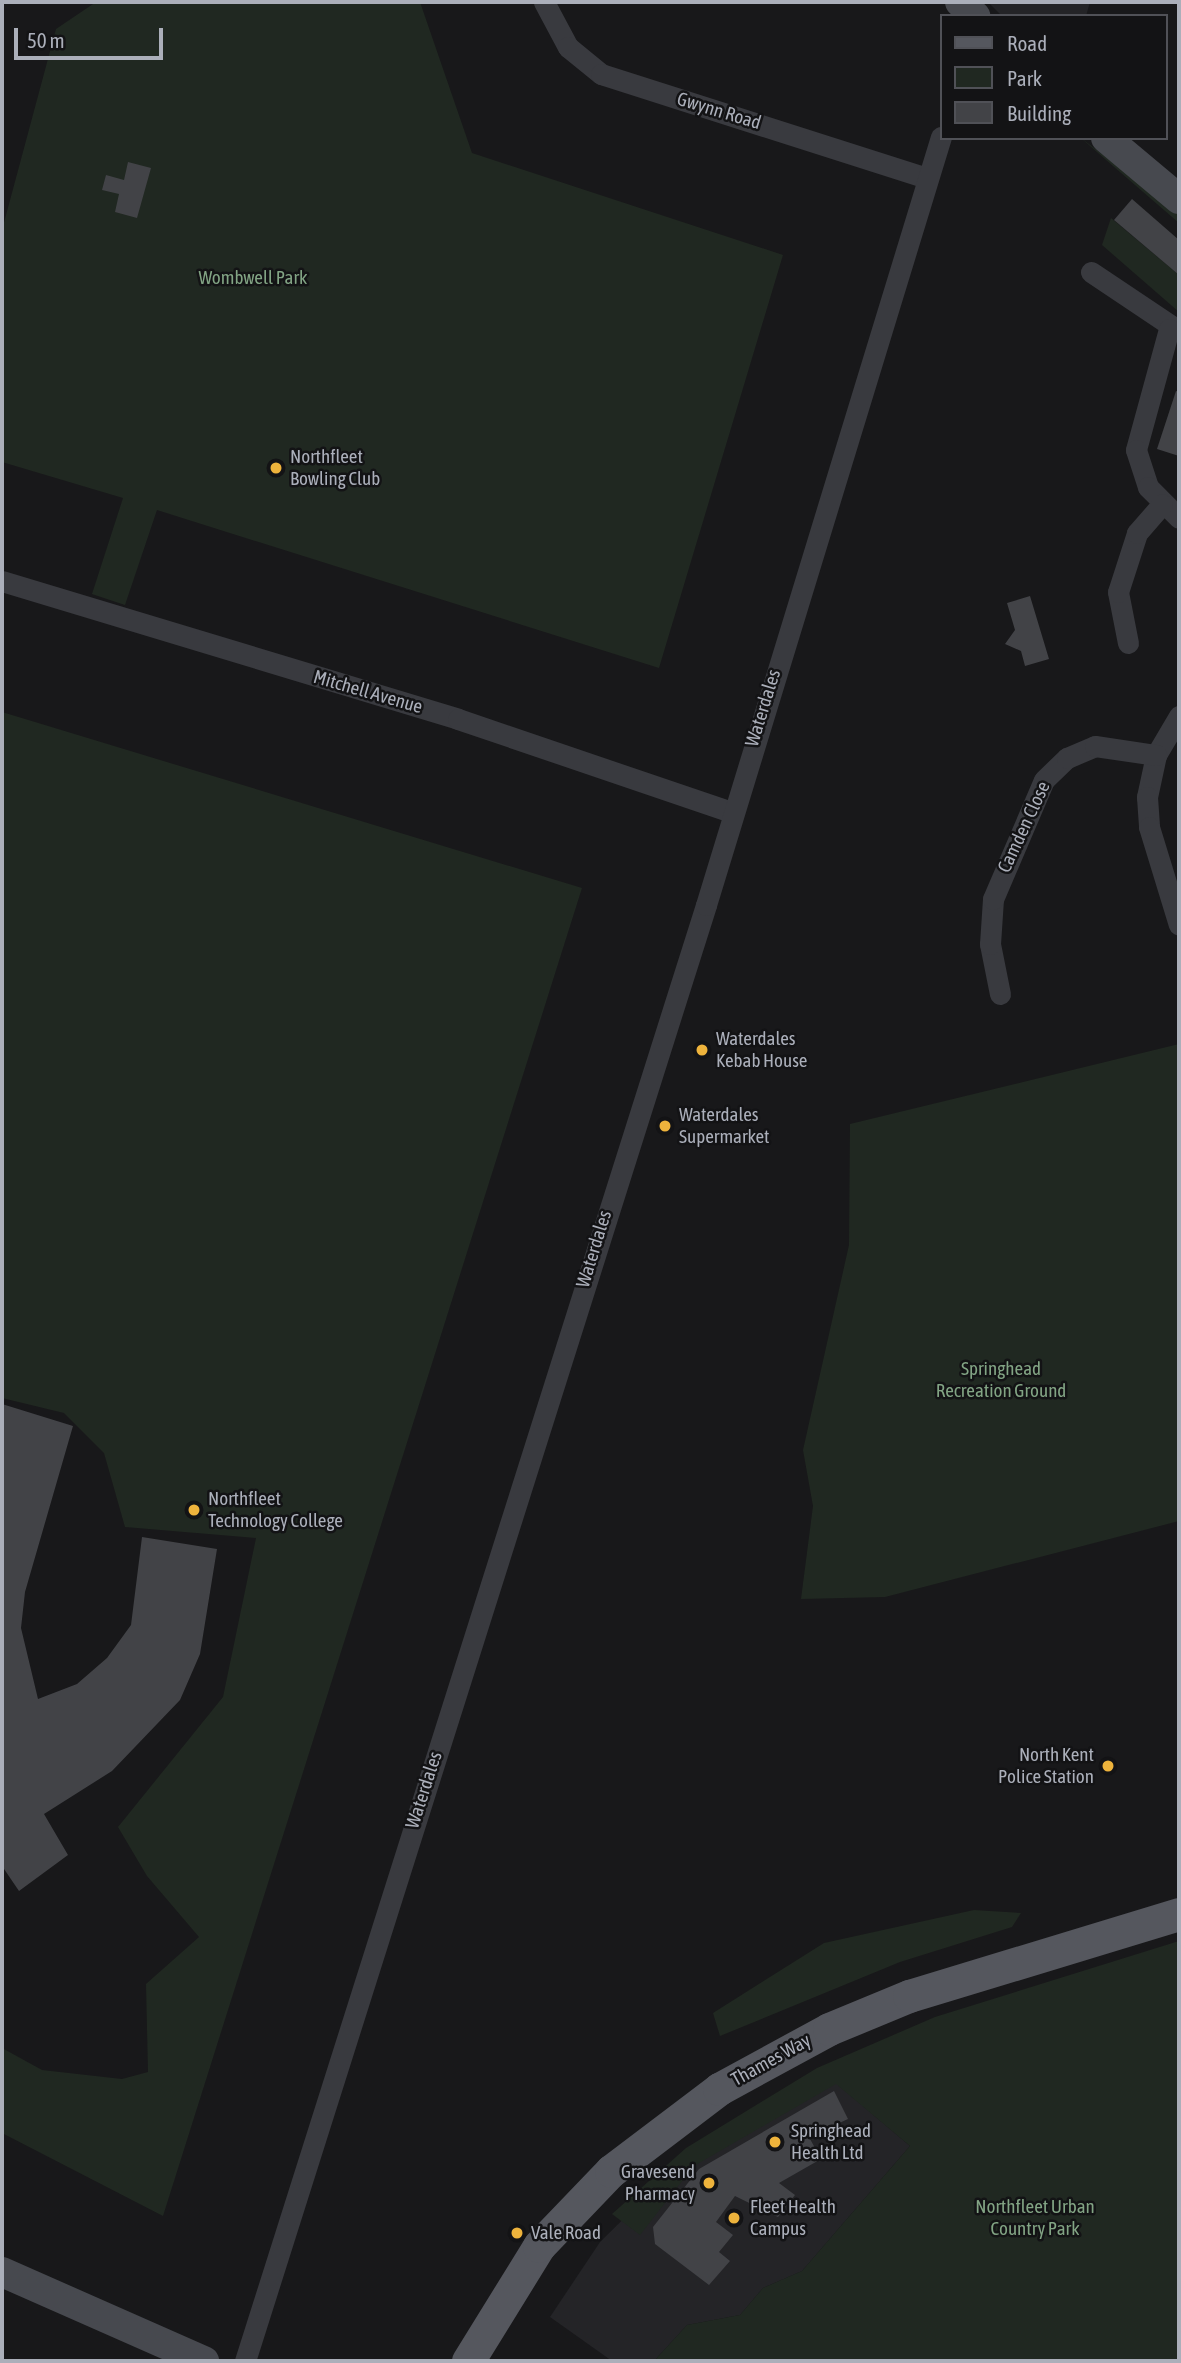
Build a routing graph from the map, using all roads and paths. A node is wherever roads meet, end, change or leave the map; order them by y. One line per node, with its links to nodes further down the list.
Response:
1 (544, 2): 6 (street, Gwynn Road)
2 (960, 2): 3 (street)
3 (973, 14)
4 (940, 140): 6 (street, Waterdales)
5 (1116, 147): 7 (street)
6 (927, 178): 16 (street, Waterdales)
7 (1179, 199)
8 (1091, 272): 9 (street)
9 (1174, 330): 10 (street)
10 (1162, 504): 11 (street); 13 (street)
11 (1179, 519)
12 (2, 581): 16 (street, Mitchell Avenue)
13 (1128, 643)
14 (1179, 716): 15 (street)
15 (1156, 755): 17 (street); 18 (street, Camden Close)
16 (731, 813): 22 (street, Waterdales)
17 (1179, 925)
18 (1000, 994)
19 (1179, 1914): 23 (main road, Thames Way)
20 (2, 2272): 21 (street)
21 (204, 2361)
22 (245, 2361)
23 (468, 2361)

